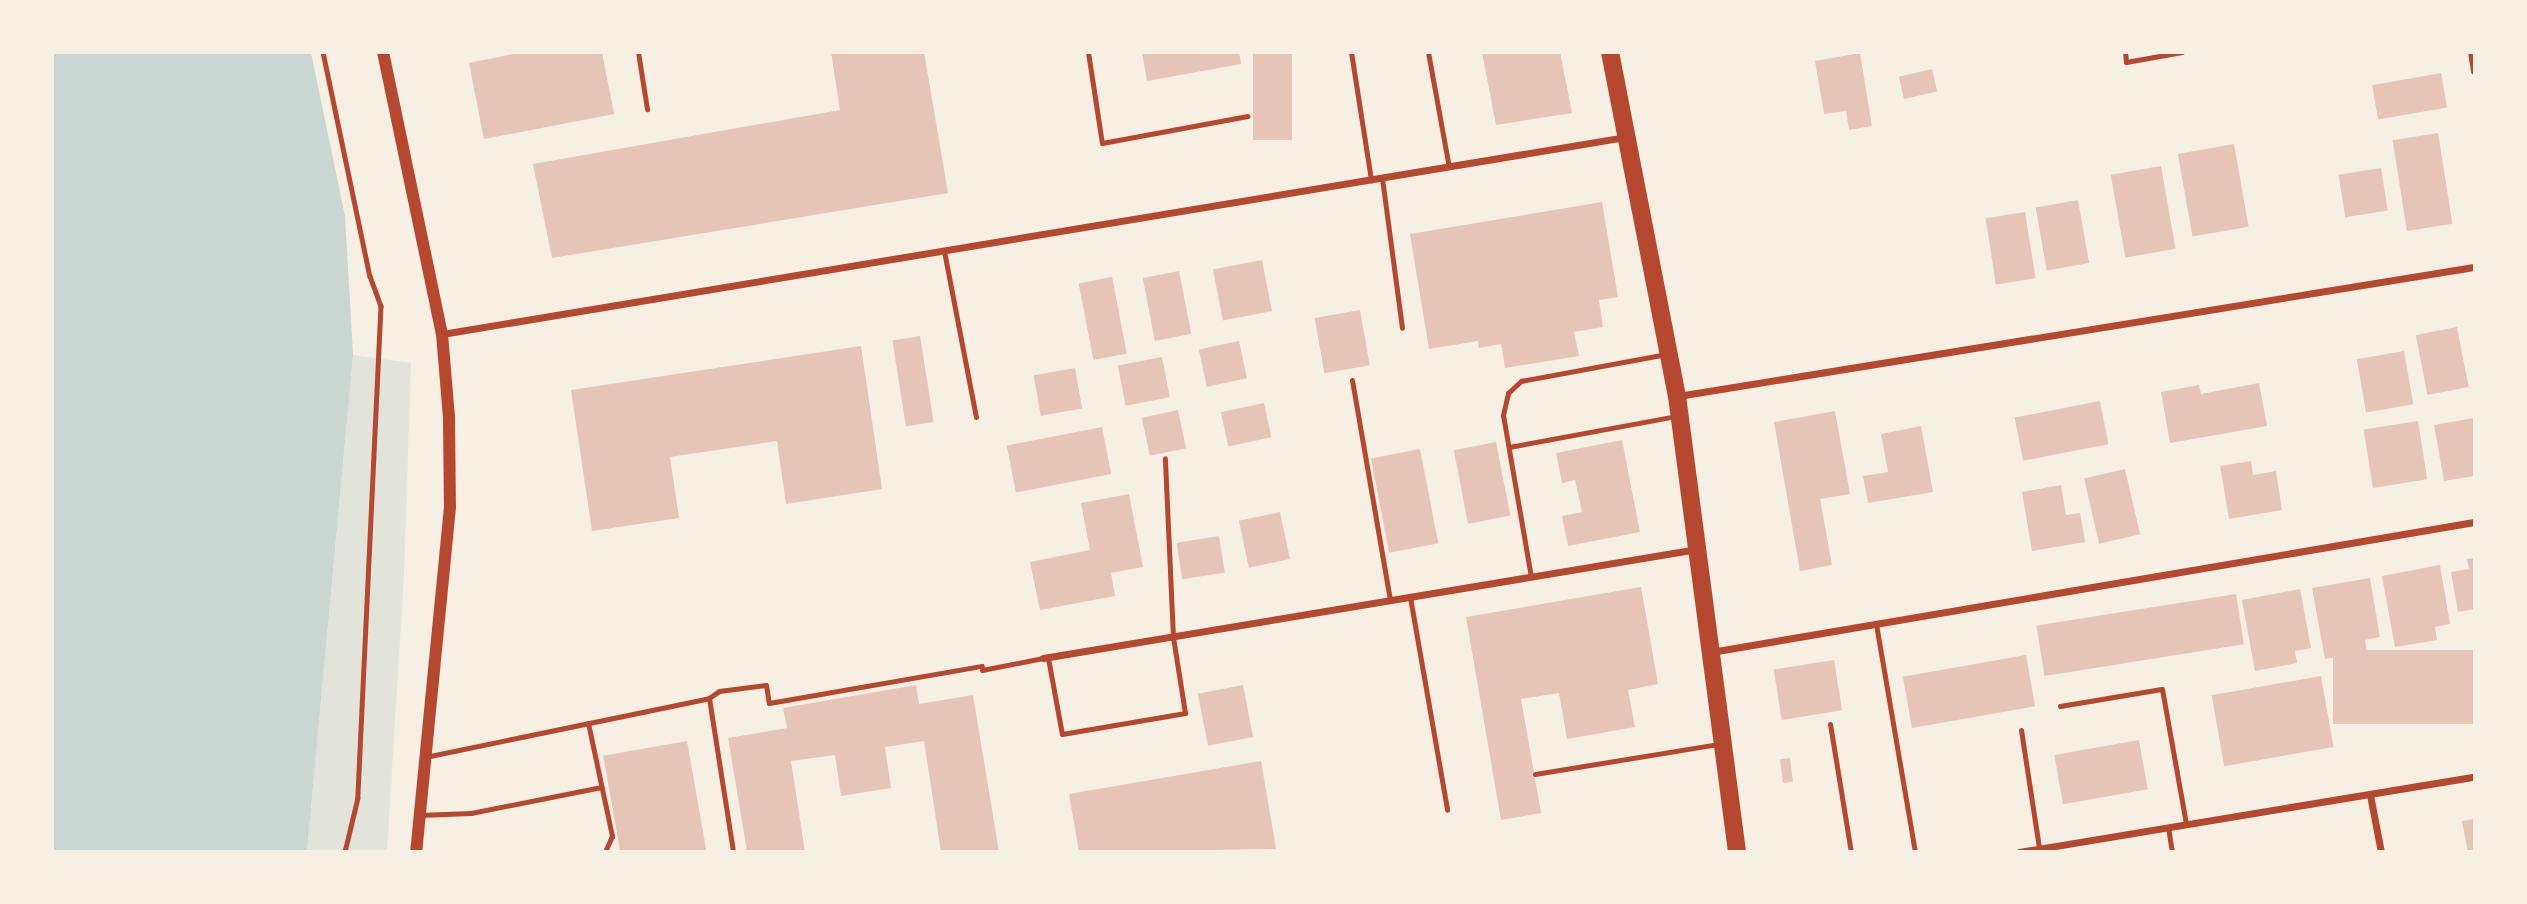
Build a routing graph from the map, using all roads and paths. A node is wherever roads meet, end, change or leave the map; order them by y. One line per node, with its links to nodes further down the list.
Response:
1 (323, 52): 54 (path)
2 (383, 52): 21 (street)
3 (638, 52): 12 (lane)
4 (1088, 52): 13 (lane)
5 (1351, 52): 17 (lane)
6 (1428, 52): 15 (lane)
7 (1610, 52): 14 (main road)
8 (2125, 52): 9 (lane)
9 (2182, 52)
10 (2472, 52): 11 (street)
11 (2474, 71)
12 (647, 108)
13 (1248, 116)
14 (1628, 137): 15 (street); 22 (main road)
15 (1449, 167): 16 (street)
16 (1382, 178): 17 (street); 20 (lane)
17 (1371, 180): 18 (street)
18 (944, 251): 21 (street); 26 (lane)
19 (2474, 267): 24 (street)
20 (1402, 328)
21 (442, 334): 44 (street)
22 (1670, 354): 24 (main road); 27 (lane)
23 (1352, 380): 33 (lane)
24 (1677, 396): 25 (main road)
25 (1680, 415): 27 (lane); 30 (main road)
26 (976, 417)
27 (1509, 447): 31 (lane)
28 (1165, 458): 35 (lane)
29 (2474, 522): 34 (street)
30 (1697, 549): 31 (street); 36 (main road)
31 (1531, 577): 32 (street)
32 (1410, 597): 33 (street); 49 (lane)
33 (1390, 600): 35 (street)
34 (1876, 624): 36 (street); 60 (lane)
35 (1173, 637): 37 (street); 37 (lane)
36 (1711, 652): 43 (main road)
37 (1045, 658): 38 (lane)
38 (709, 698): 40 (lane); 57 (lane)
39 (2060, 706): 51 (lane)
40 (588, 723): 44 (lane); 47 (lane)
41 (1830, 724): 59 (lane)
42 (2021, 730): 53 (lane)
43 (1722, 743): 45 (lane); 58 (main road)
44 (425, 757): 50 (street)
45 (1535, 774)
46 (2474, 777): 48 (street)
47 (601, 787): 50 (lane); 56 (lane)
48 (2370, 795): 51 (street); 63 (street)
49 (1447, 810)
50 (419, 815): 55 (street)
51 (2186, 824): 52 (street)
52 (2168, 827): 53 (street); 62 (lane)
53 (2039, 848): 61 (street)
54 (345, 852)
55 (416, 852)
56 (605, 852)
57 (733, 852)
58 (1737, 852)
59 (1851, 852)
60 (1915, 852)
61 (2019, 852)
62 (2172, 852)
63 (2381, 852)

